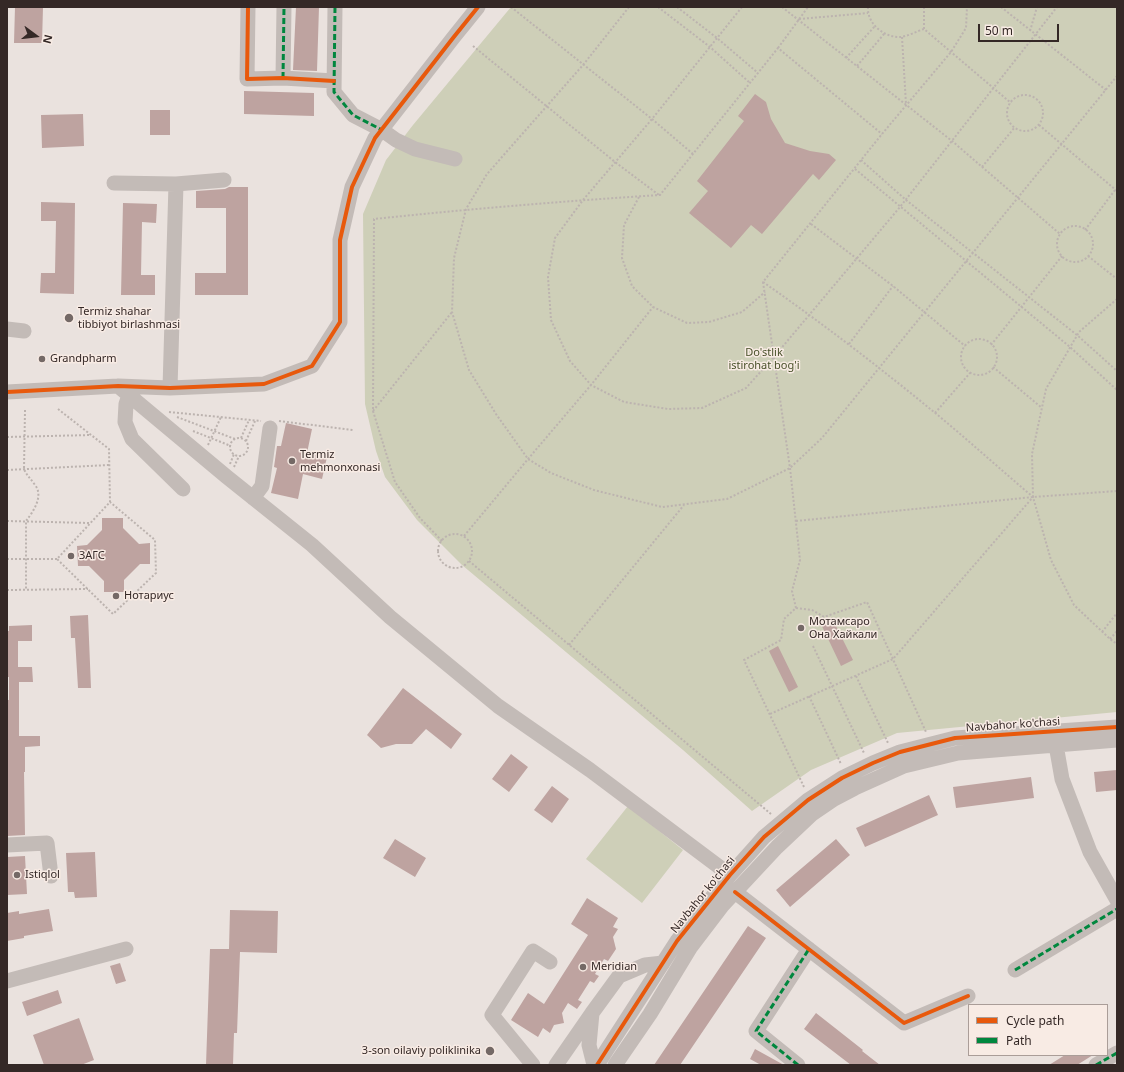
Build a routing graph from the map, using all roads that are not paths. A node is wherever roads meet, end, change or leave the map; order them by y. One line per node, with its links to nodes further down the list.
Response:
1 (248, 7): 5 (street)
2 (284, 7): 5 (street)
3 (335, 7): 6 (street)
4 (478, 7): 7 (street)
5 (283, 78): 6 (street)
6 (334, 81): 7 (street)
7 (382, 130): 8 (street); 14 (street)
8 (454, 159)
9 (224, 180): 11 (street)
10 (114, 183): 11 (street)
11 (176, 184): 14 (street)
12 (7, 329): 13 (street)
13 (24, 331)
14 (170, 388): 15 (street)
15 (123, 391): 16 (street); 18 (street); 19 (street)
16 (7, 392)
17 (269, 423): 19 (street)
18 (183, 489)
19 (253, 498): 24 (street)
20 (1117, 728): 24 (street, Navbahor ko'chasi)
21 (1117, 740): 22 (street, Navbahor ko'chasi)
22 (1056, 745): 26 (street, Navbahor ko'chasi); 27 (street)
23 (7, 845): 25 (street)
24 (730, 875): 28 (street, Navbahor ko'chasi)
25 (51, 876)
26 (735, 892): 28 (street, Navbahor ko'chasi); 31 (street)
27 (1117, 900)
28 (717, 902): 33 (street, Navbahor ko'chasi); 42 (street, Navbahor ko'chasi)
29 (1117, 909): 34 (street)
30 (126, 949): 35 (street)
31 (809, 950): 36 (street); 43 (street)
32 (550, 962): 39 (street)
33 (663, 963): 37 (street); 41 (street, Navbahor ko'chasi)
34 (1015, 970)
35 (7, 981)
36 (968, 996)
37 (592, 1012): 40 (street); 41 (street)
38 (1117, 1053): 44 (street)
39 (533, 1065)
40 (556, 1065)
41 (595, 1065)
42 (615, 1065)
43 (798, 1065)
44 (1096, 1065)

